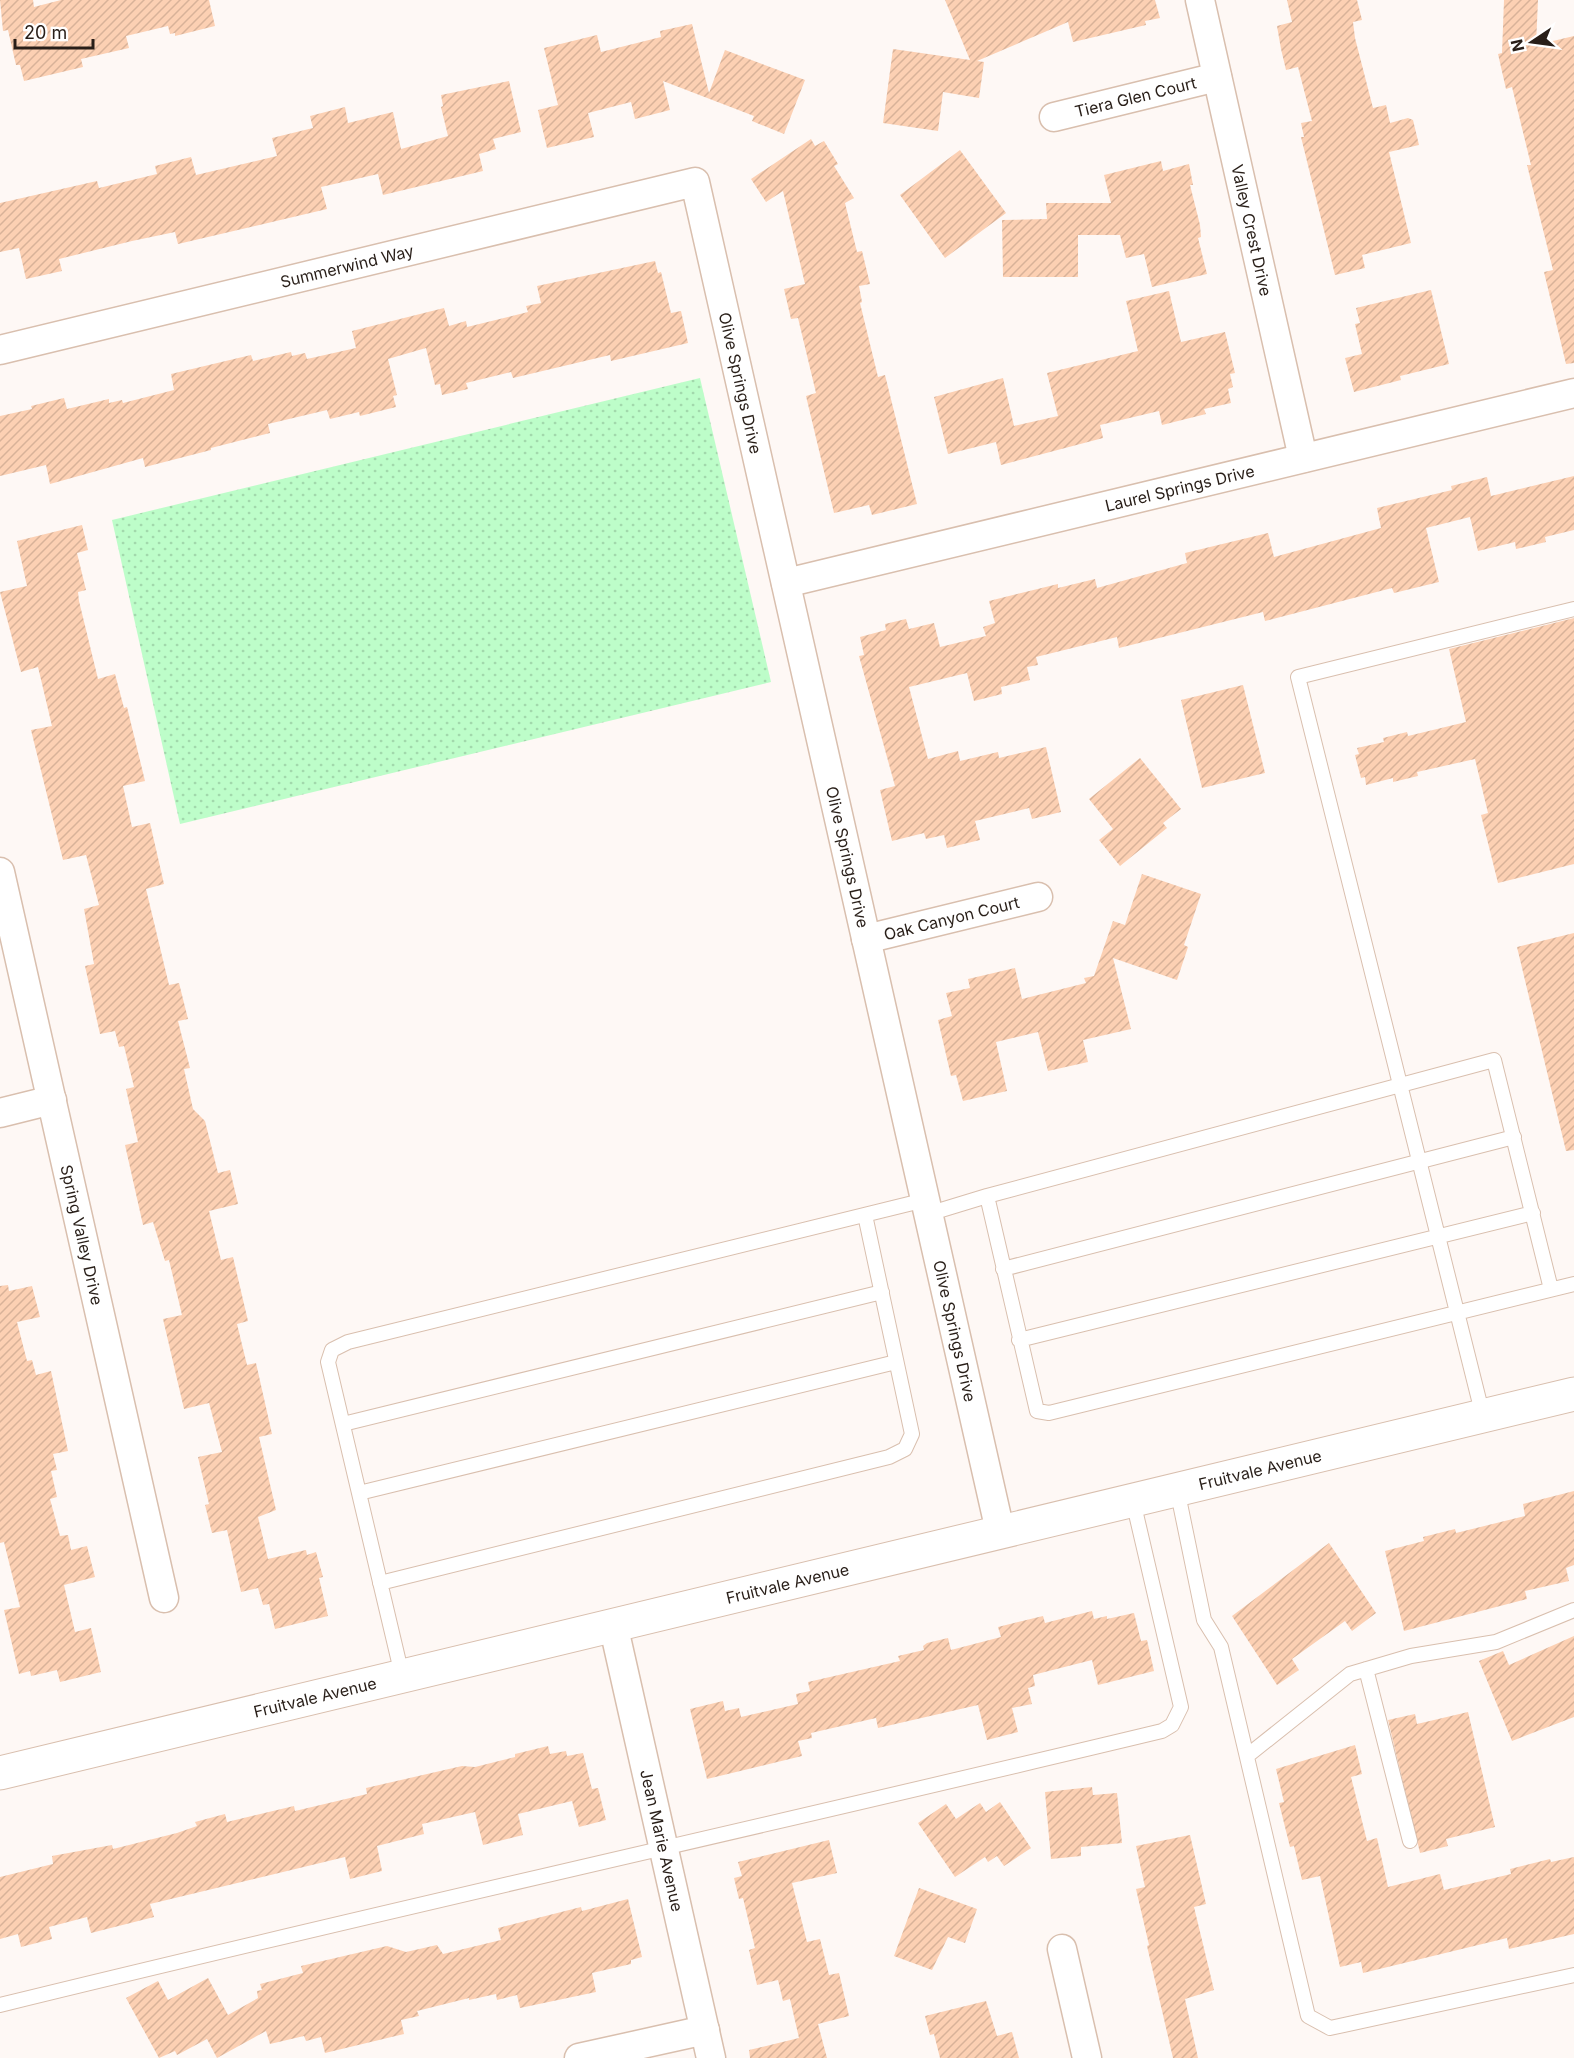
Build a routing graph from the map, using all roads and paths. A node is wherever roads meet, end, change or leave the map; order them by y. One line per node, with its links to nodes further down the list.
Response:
1 (1200, 0): 2 (street, Valley Crest Drive)
2 (1217, 77): 3 (street, Tiera Glen Court); 7 (street, Valley Crest Drive)
3 (1054, 117)
4 (695, 183): 5 (street, Summerwind Way); 8 (street, Olive Springs Drive)
5 (0, 350)
6 (1574, 393): 7 (street, Laurel Springs Drive)
7 (1303, 458): 8 (street, Laurel Springs Drive)
8 (786, 584): 12 (street, Olive Springs Drive)
9 (1574, 609): 13 (lane)
10 (0, 872): 14 (street, Spring Valley Drive)
11 (1038, 897): 12 (street, Oak Canyon Court)
12 (866, 939): 19 (street, Olive Springs Drive)
13 (1399, 1085): 16 (lane); 17 (lane); 18 (lane)
14 (52, 1100): 15 (street); 38 (street, Spring Valley Drive)
15 (0, 1113)
16 (1514, 1137): 17 (lane); 20 (lane)
17 (1419, 1162): 22 (lane); 23 (lane)
18 (987, 1196): 19 (lane); 23 (lane)
19 (926, 1207): 21 (lane); 36 (street, Olive Springs Drive)
20 (1533, 1213): 22 (lane); 25 (lane)
21 (865, 1215): 26 (lane); 32 (lane)
22 (1438, 1237): 27 (lane); 28 (lane)
23 (1003, 1269): 28 (lane)
24 (1574, 1284): 25 (lane)
25 (1551, 1289): 27 (lane)
26 (882, 1292): 29 (lane); 32 (lane)
27 (1457, 1313): 28 (lane); 31 (lane)
28 (1019, 1340)
29 (896, 1362): 34 (lane); 37 (lane)
30 (1574, 1394): 31 (main road, Fruitvale Avenue)
31 (1483, 1416): 33 (main road, Fruitvale Avenue)
32 (343, 1424): 34 (lane)
33 (1177, 1488): 35 (main road, Fruitvale Avenue); 43 (lane)
34 (359, 1493): 37 (lane)
35 (1133, 1498): 36 (main road, Fruitvale Avenue); 46 (lane)
36 (1000, 1531): 40 (main road, Fruitvale Avenue)
37 (380, 1583): 42 (lane)
38 (164, 1598)
39 (1574, 1610): 41 (lane)
40 (613, 1624): 42 (main road, Fruitvale Avenue); 46 (street, Jean Marie Avenue)
41 (1366, 1669): 43 (lane); 45 (lane)
42 (402, 1675): 44 (main road, Fruitvale Avenue)
43 (1247, 1756): 48 (lane)
44 (0, 1773)
45 (1410, 1841)
46 (664, 1848): 49 (lane); 50 (street, Jean Marie Avenue)
47 (1062, 1948): 53 (street)
48 (1574, 1975)
49 (0, 2005)
50 (705, 2030): 51 (street); 52 (street, Jean Marie Avenue)
51 (579, 2058)
52 (711, 2058)
53 (1087, 2058)

